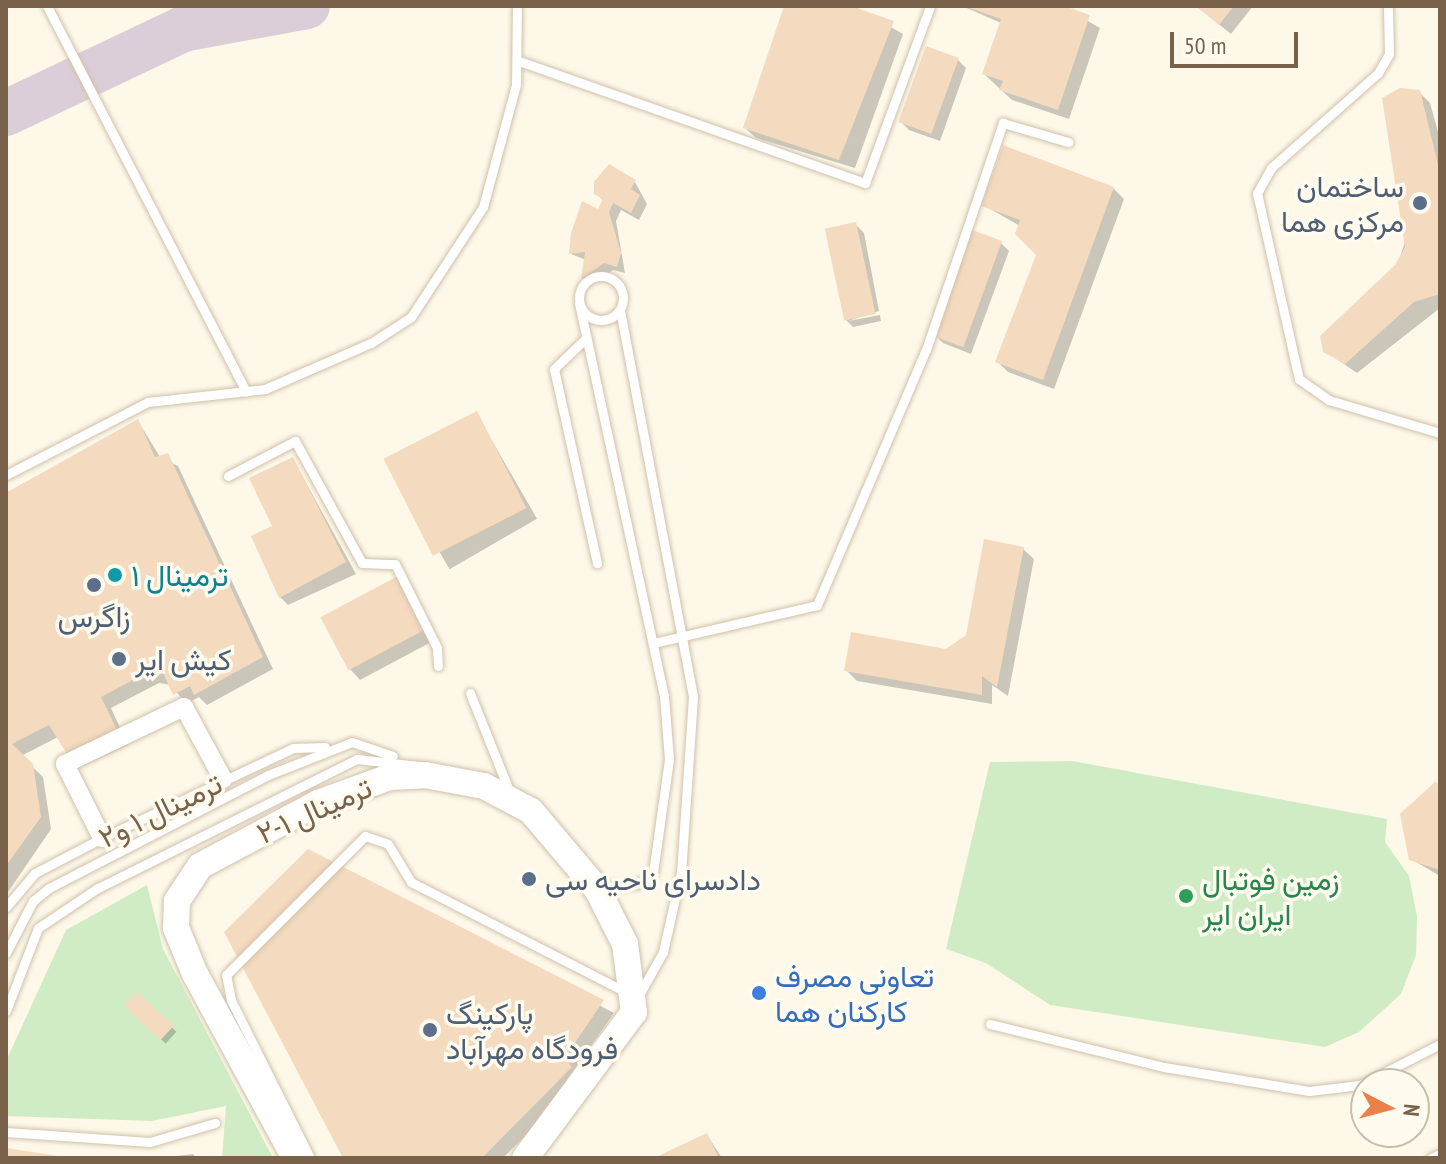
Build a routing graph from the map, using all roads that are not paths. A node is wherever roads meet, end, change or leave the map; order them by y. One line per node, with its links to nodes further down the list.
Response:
1 (47, 6): 10 (lane)
2 (517, 6): 5 (lane)
3 (930, 6): 5 (lane)
4 (1388, 6): 11 (lane)
5 (519, 61): 10 (lane)
6 (1068, 142): 15 (lane)
7 (579, 303): 8 (lane); 8 (lane); 9 (lane)
8 (620, 310): 15 (lane)
9 (586, 338): 14 (lane); 16 (lane)
10 (246, 392): 12 (lane)
11 (1440, 433)
12 (6, 475)
13 (228, 476): 17 (lane)
14 (597, 563)
15 (685, 636): 16 (lane); 28 (lane)
16 (653, 643): 25 (lane)
17 (438, 666)
18 (470, 693): 23 (lane)
19 (332, 747): 20 (lane, ترمینال ۱ و۲); 22 (lane, ترمینال ۱ و۲); 27 (lane)
20 (400, 759): 21 (lane, ترمینال ۱ و۲); 29 (lane)
21 (444, 777): 23 (main road, ترمینال ۱-۲); 35 (main road, ترمینال ۱-۲)
22 (223, 779): 24 (lane, ترمینال ۱ و۲); 24 (street)
23 (511, 796): 25 (main road, ترمینال ۱-۲)
24 (102, 838): 26 (lane, ترمینال ۱ و۲)
25 (597, 889): 28 (main road, ترمینال ۱-۲)
26 (6, 907)
27 (6, 953)
28 (638, 998): 36 (lane); 37 (main road)
29 (6, 1011)
30 (990, 1024): 31 (lane)
31 (1440, 1044)
32 (215, 1123): 33 (lane)
33 (6, 1132)
34 (1440, 1154): 38 (lane)
35 (295, 1158)
36 (310, 1158)
37 (525, 1158)
38 (1431, 1158)

